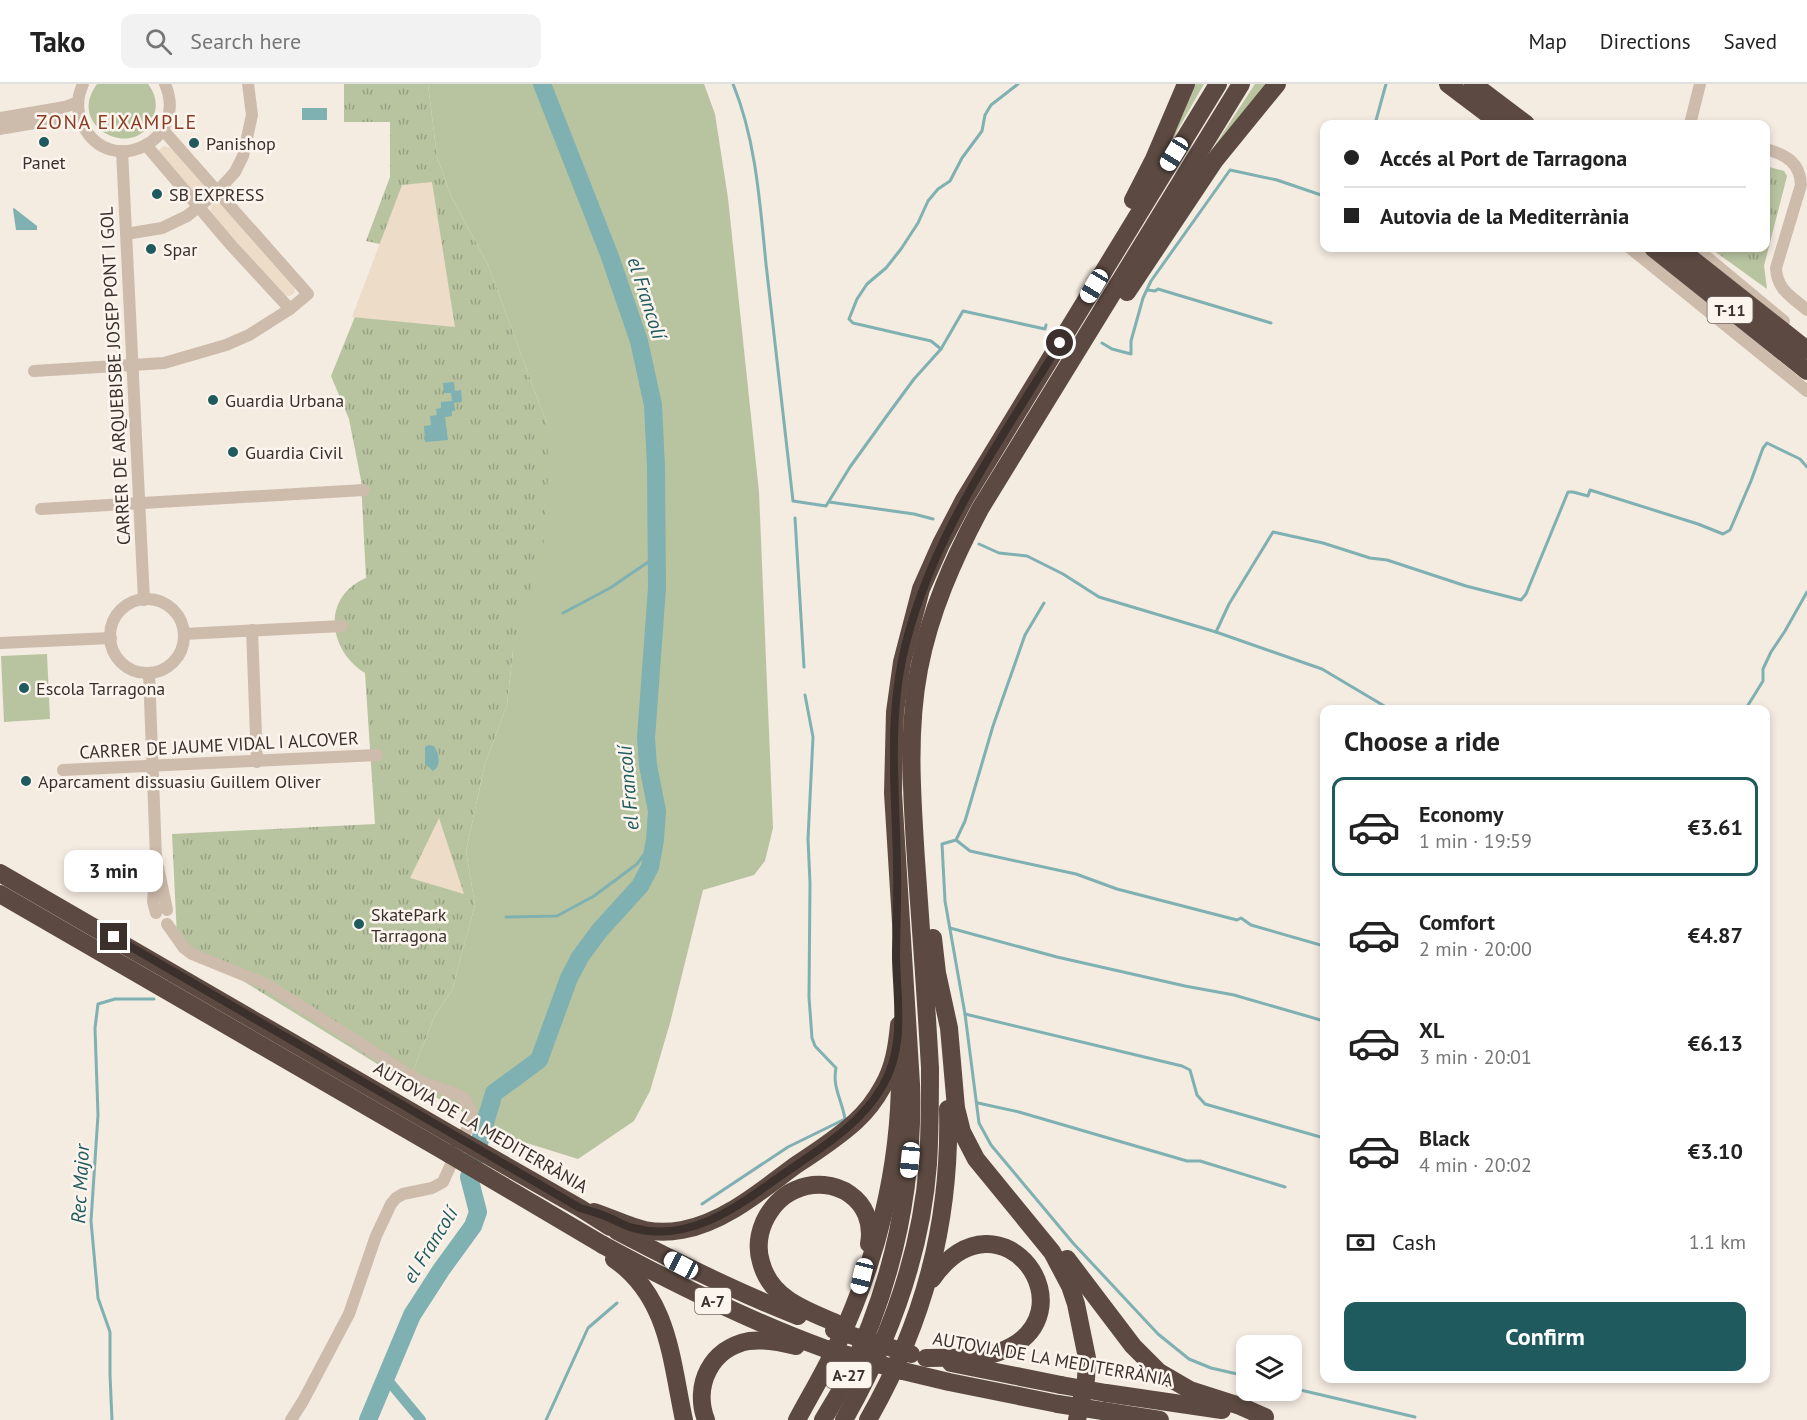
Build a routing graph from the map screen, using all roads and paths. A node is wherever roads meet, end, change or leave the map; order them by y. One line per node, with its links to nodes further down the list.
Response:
1 (165, 84): 19 (street)
2 (248, 84): 24 (street)
3 (1186, 84): 36 (highway)
4 (1218, 84): 36 (highway, A-27)
5 (1241, 84): 36 (highway, A-27)
6 (1277, 84): 23 (highway)
7 (1285, 84): 23 (highway)
8 (1448, 84): 13 (highway)
9 (1473, 84): 15 (highway)
10 (1700, 84): 16 (street)
11 (79, 91): 12 (street); 17 (street)
12 (0, 118)
13 (1486, 118): 14 (highway)
14 (1510, 120)
15 (1521, 120)
16 (1691, 120)
17 (82, 124): 18 (street); 22 (street)
18 (0, 129)
19 (163, 130): 20 (street); 24 (street)
20 (146, 145): 22 (street); 25 (street)
21 (1770, 150): 32 (street)
22 (122, 151): 26 (street, CARRER DE ARQUEBISBE JOSEP PONT I GOL)
23 (1199, 184): 36 (highway)
24 (217, 192): 25 (street); 31 (street)
25 (199, 208): 26 (street); 31 (street)
26 (126, 234): 35 (street, CARRER DE ARQUEBISBE JOSEP PONT I GOL)
27 (1635, 252): 39 (street)
28 (1658, 252): 38 (highway, T-11)
29 (1683, 252): 34 (highway, T-11)
30 (1701, 252): 33 (street)
31 (290, 309): 35 (street)
32 (1807, 309)
33 (1802, 336)
34 (1807, 351)
35 (133, 365): 37 (street); 41 (street, CARRER DE ARQUEBISBE JOSEP PONT I GOL)
36 (1056, 366): 54 (highway, A-27); 55 (highway, A-27)
37 (34, 371)
38 (1807, 371)
39 (1807, 391)
40 (364, 490): 41 (street)
41 (140, 503): 42 (street); 43 (street, CARRER DE ARQUEBISBE JOSEP PONT I GOL)
42 (41, 509)
43 (144, 600): 46 (street); 47 (street)
44 (342, 626): 45 (street)
45 (252, 630): 46 (street); 51 (street)
46 (184, 634): 49 (street)
47 (111, 639): 48 (street); 49 (street)
48 (0, 643)
49 (149, 673): 52 (street)
50 (377, 755): 51 (street, CARRER DE JAUME VIDAL I ALCOVER)
51 (257, 762): 52 (street, CARRER DE JAUME VIDAL I ALCOVER)
52 (153, 766): 53 (street, CARRER DE JAUME VIDAL I ALCOVER); 70 (street)
53 (63, 770)
54 (912, 792): 58 (highway); 75 (highway, A-27)
55 (897, 867): 59 (highway); 66 (highway, A-27)
56 (0, 873): 61 (highway, AUTOVIA DE LA MEDITERRÀNIA / A-7, bridge)
57 (0, 894): 62 (highway, A-7, bridge)
58 (937, 973): 60 (highway); 63 (highway)
59 (899, 1025): 61 (highway); 64 (highway)
60 (999, 1187): 69 (highway); 77 (highway)
61 (611, 1223): 65 (highway, AUTOVIA DE LA MEDITERRÀNIA / A-7)
62 (602, 1248): 67 (highway, A-7); 71 (highway)
63 (924, 1297): 68 (highway); 76 (highway)
64 (856, 1299): 65 (highway); 73 (highway)
65 (835, 1327): 66 (highway, AUTOVIA DE LA MEDITERRÀNIA, bridge)
66 (864, 1333): 68 (highway, AUTOVIA DE LA MEDITERRÀNIA, bridge); 74 (highway, A-27)
67 (830, 1352): 72 (highway); 78 (highway, A-7, bridge)
68 (919, 1356): 69 (highway, AUTOVIA DE LA MEDITERRÀNIA, bridge)
69 (1274, 1418)
70 (291, 1420)
71 (684, 1420)
72 (706, 1420)
73 (797, 1420)
74 (822, 1420)
75 (844, 1420)
76 (868, 1420)
77 (1077, 1420)
78 (1160, 1420)

